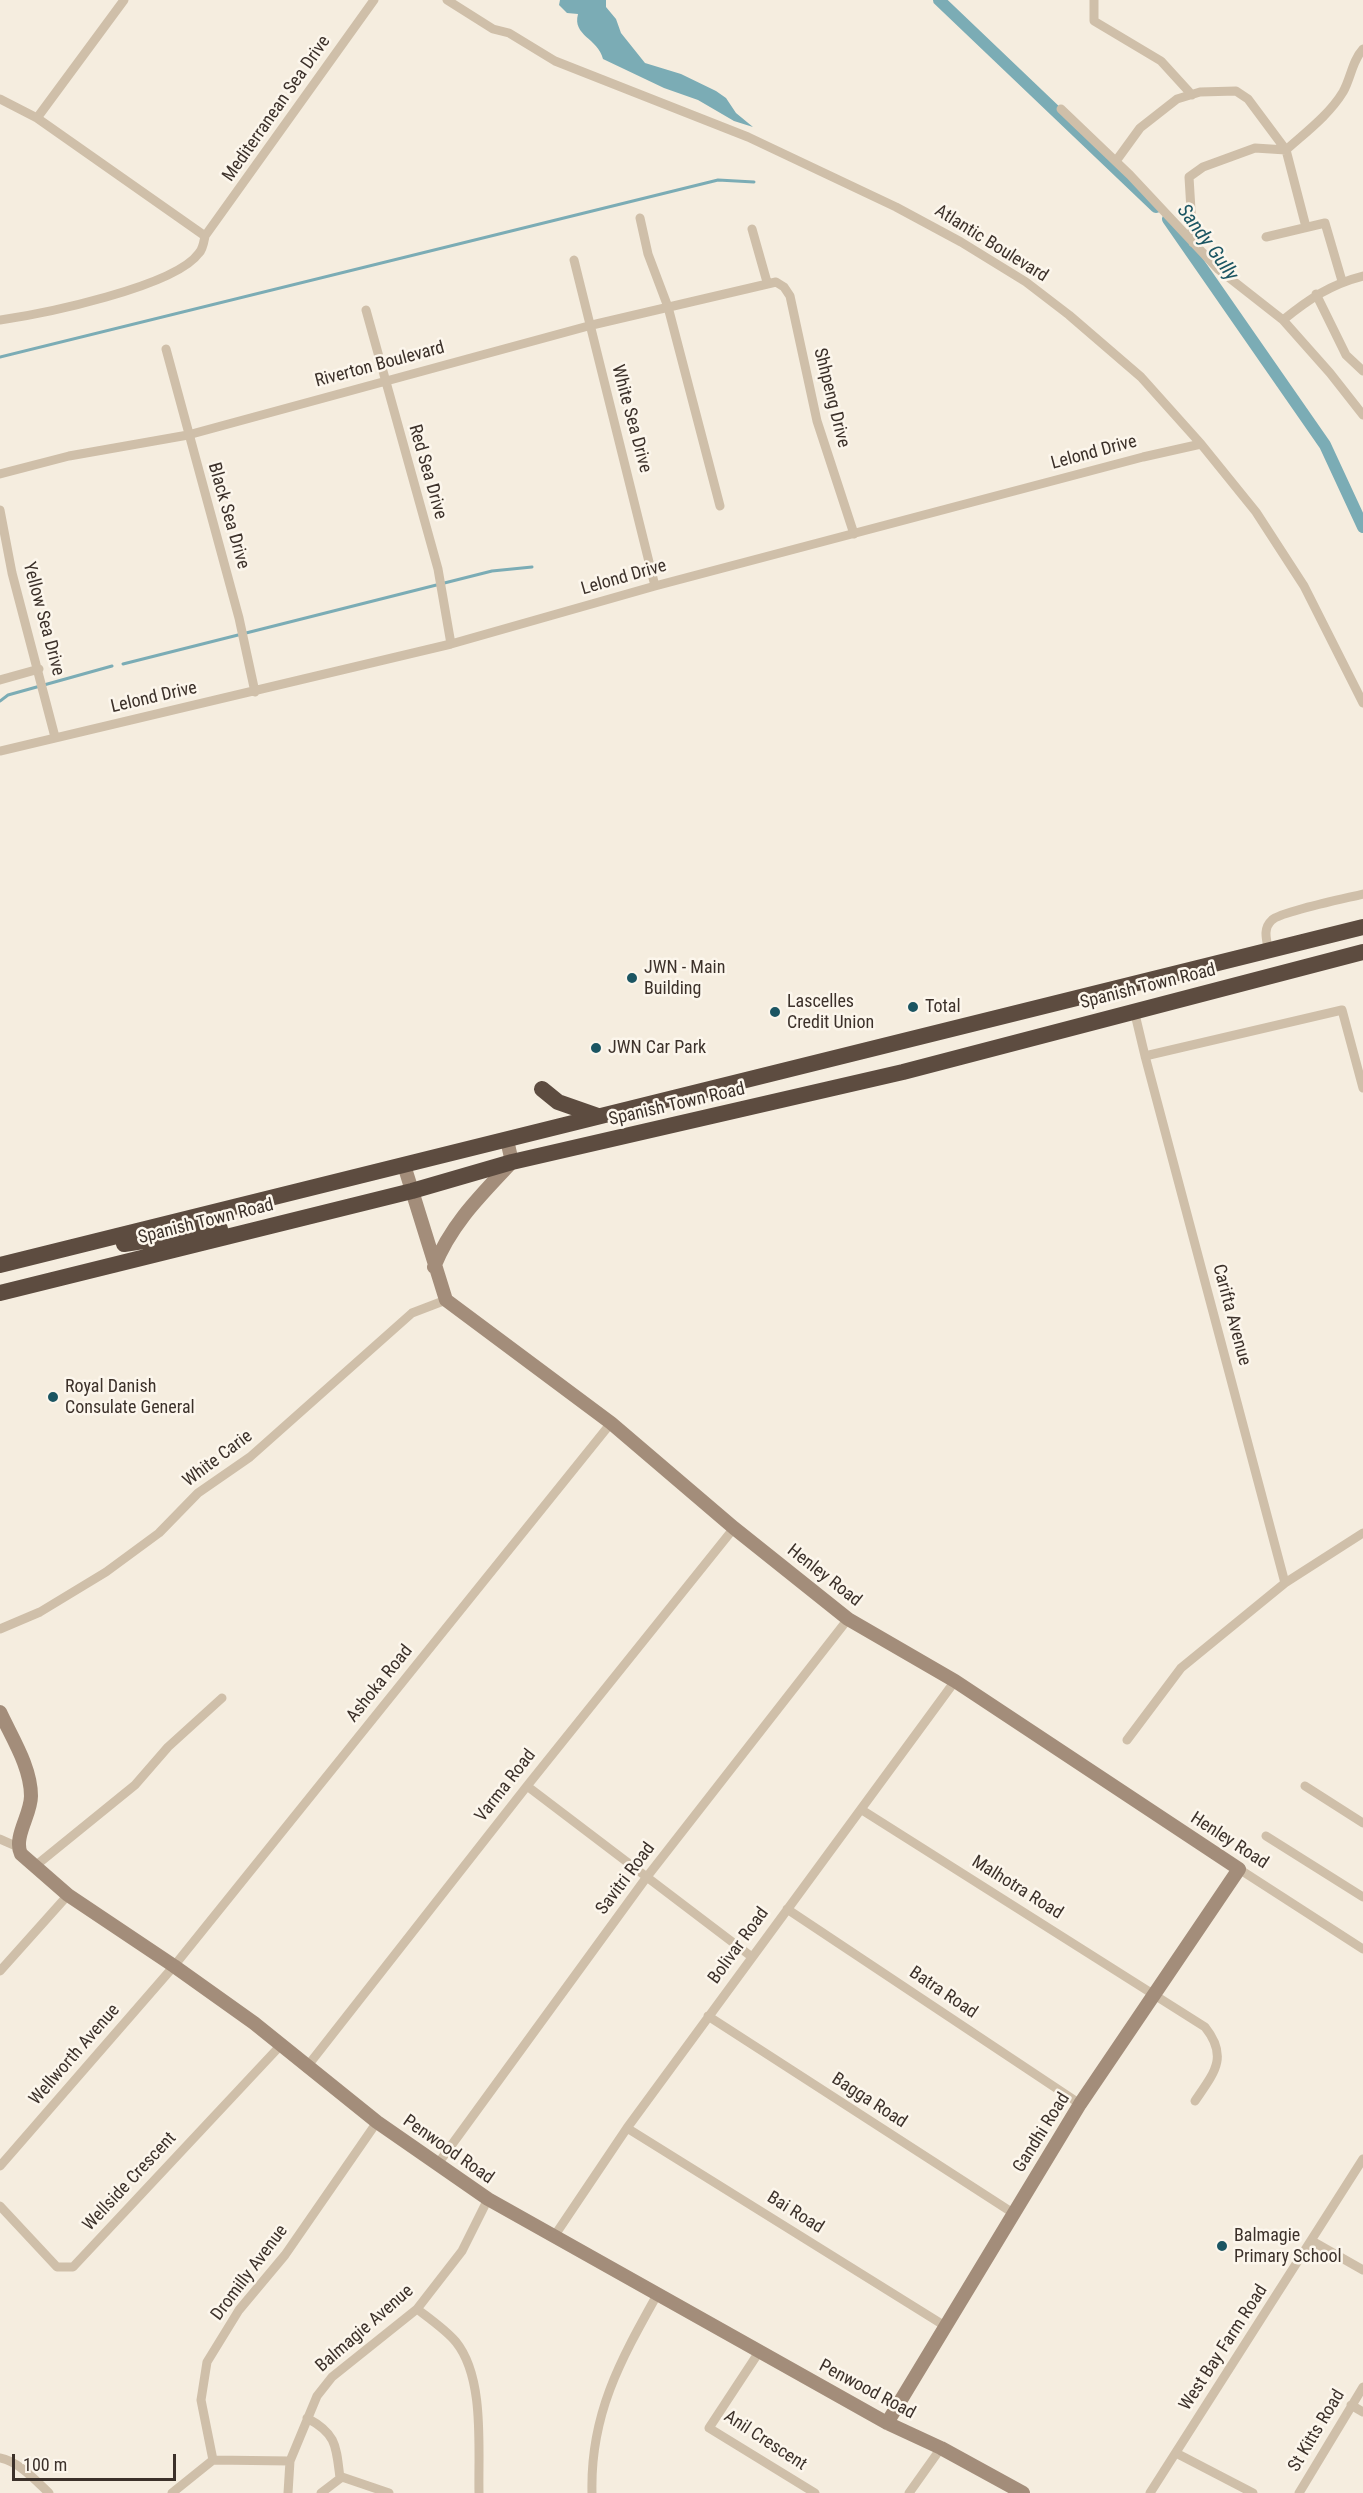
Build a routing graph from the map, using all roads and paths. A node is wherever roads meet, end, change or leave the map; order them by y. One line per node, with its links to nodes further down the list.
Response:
1 (124, 0): 9 (street)
2 (374, 0): 15 (street, Mediterranean Sea Drive)
3 (447, 0): 33 (street, Atlantic Boulevard)
4 (1094, 0): 6 (street)
5 (1363, 49): 10 (street)
6 (1192, 95): 10 (street); 11 (street)
7 (0, 99): 9 (street)
8 (1061, 109): 11 (street)
9 (38, 118): 15 (street)
10 (1286, 150): 13 (street); 17 (street)
11 (1116, 161): 17 (street)
12 (640, 218): 23 (street)
13 (1306, 227): 16 (street); 20 (street)
14 (752, 228): 21 (street)
15 (205, 236): 25 (street, Mediterranean Sea Drive)
16 (1266, 237)
17 (1193, 243): 26 (street)
18 (574, 260): 27 (street, White Sea Drive)
19 (1363, 276): 20 (street)
20 (1342, 281): 22 (street)
21 (768, 282): 23 (street, Riverton Boulevard); 37 (street, Shhpeng Drive)
22 (1316, 294): 26 (street); 29 (street)
23 (668, 307): 27 (street, Riverton Boulevard); 35 (street)
24 (366, 310): 30 (street, Red Sea Drive)
25 (0, 320)
26 (1283, 320): 31 (street)
27 (591, 325): 30 (street, Riverton Boulevard); 38 (street, White Sea Drive)
28 (166, 349): 32 (street, Black Sea Drive)
29 (1363, 371)
30 (385, 380): 32 (street, Riverton Boulevard); 39 (street, Red Sea Drive)
31 (1363, 416)
32 (188, 435): 34 (street, Riverton Boulevard); 42 (street, Black Sea Drive)
33 (1201, 444): 37 (street, Lelond Drive); 43 (street, Atlantic Boulevard)
34 (0, 474)
35 (720, 506)
36 (0, 510): 40 (street, Yellow Sea Drive)
37 (854, 534): 38 (street, Lelond Drive)
38 (656, 586): 39 (street, Lelond Drive)
39 (451, 644): 42 (street, Lelond Drive)
40 (39, 669): 41 (street); 44 (street, Yellow Sea Drive)
41 (0, 680)
42 (255, 692): 44 (street, Lelond Drive)
43 (1363, 703)
44 (55, 737): 45 (street, Lelond Drive)
45 (0, 751)
46 (1363, 894): 48 (street)
47 (1363, 927): 48 (highway, Spanish Town Road)
48 (1269, 952): 51 (highway, Spanish Town Road)
49 (1363, 952): 50 (highway, Spanish Town Road)
50 (1134, 1010): 52 (street, Carifta Avenue); 53 (highway, Spanish Town Road)
51 (895, 1044): 53 (highway); 56 (highway, Spanish Town Road)
52 (1145, 1056): 54 (street); 70 (street, Carifta Avenue)
53 (903, 1072): 58 (highway, Spanish Town Road)
54 (1363, 1088)
55 (542, 1089): 56 (highway)
56 (601, 1116): 57 (highway, Spanish Town Road)
57 (507, 1140): 58 (street); 59 (highway, Spanish Town Road)
58 (512, 1162): 60 (highway, Spanish Town Road); 64 (street)
59 (404, 1165): 60 (street); 62 (highway, Spanish Town Road)
60 (412, 1191): 61 (highway, Spanish Town Road); 64 (street)
61 (227, 1236): 62 (highway); 65 (highway, Spanish Town Road)
62 (50, 1252): 63 (highway, Spanish Town Road)
63 (0, 1265)
64 (434, 1266): 66 (street)
65 (0, 1293)
66 (446, 1300): 67 (street, Henley Road); 72 (street, White Carie)
67 (611, 1423): 68 (street, Henley Road); 92 (street, Ashoka Road)
68 (734, 1528): 71 (street, Henley Road); 77 (street, Varma Road)
69 (1363, 1533): 70 (street)
70 (1284, 1583): 76 (street)
71 (848, 1619): 73 (street, Henley Road); 86 (street, Savitri Road)
72 (0, 1629)
73 (955, 1681): 79 (street, Bolivar Road); 85 (street, Henley Road)
74 (222, 1698): 84 (street)
75 (0, 1712): 83 (street)
76 (1127, 1740)
77 (527, 1786): 86 (street); 97 (street, Varma Road)
78 (1305, 1786): 80 (street)
79 (862, 1810): 89 (street, Bolivar Road); 94 (street, Malhotra Road)
80 (1363, 1823)
81 (1266, 1836): 88 (street)
82 (0, 1839): 83 (street)
83 (18, 1847): 84 (street, Penwood Road)
84 (34, 1867): 87 (street, Penwood Road)
85 (1239, 1869): 90 (street, Henley Road); 94 (street, Gandhi Road)
86 (646, 1878): 91 (street); 103 (street, Savitri Road)
87 (68, 1895): 92 (street, Penwood Road); 93 (street)
88 (1363, 1897)
89 (787, 1909): 91 (street, Bolivar Road); 99 (street, Batra Road)
90 (1363, 1949)
91 (752, 1957): 95 (street, Bolivar Road)
92 (174, 1966): 96 (street, Penwood Road); 104 (street, Wellworth Avenue)
93 (0, 1971)
94 (1154, 1993): 98 (street, Malhotra Road); 99 (street, Gandhi Road)
95 (708, 2016): 101 (street, Bolivar Road); 107 (street, Bagga Road)
96 (280, 2046): 97 (street, Penwood Road); 106 (street, Wellside Crescent)
97 (306, 2068): 100 (street, Penwood Road)
98 (1195, 2101)
99 (1080, 2104): 107 (street, Gandhi Road)
100 (376, 2122): 103 (street, Penwood Road); 123 (street, Dromilly Avenue)
101 (627, 2128): 108 (street, Bolivar Road); 113 (street, Bai Road)
102 (1363, 2159): 109 (street, West Bay Farm Road)
103 (437, 2165): 105 (street, Penwood Road)
104 (0, 2166)
105 (488, 2199): 108 (street, Penwood Road); 112 (street, Balmagie Avenue)
106 (0, 2206)
107 (1013, 2213): 113 (street, Gandhi Road)
108 (555, 2235): 111 (street, Penwood Road)
109 (1312, 2241): 110 (street); 121 (street, West Bay Farm Road)
110 (1363, 2270)
111 (657, 2295): 114 (street, Penwood Road); 132 (street)
112 (417, 2308): 118 (street, Balmagie Avenue); 131 (street)
113 (945, 2326): 119 (street, Gandhi Road)
114 (759, 2352): 119 (street, Penwood Road); 133 (street, Anil Crescent)
115 (1363, 2387): 116 (street, St Kitts Road)
116 (1352, 2405): 117 (street); 138 (street, St Kitts Road)
117 (1363, 2412)
118 (307, 2418): 124 (street, Balmagie Avenue); 125 (street)
119 (887, 2423): 120 (street, Penwood Road)
120 (941, 2448): 134 (street); 135 (street, Penwood Road)
121 (1176, 2453): 136 (street, West Bay Farm Road); 137 (street)
122 (2, 2456): 126 (street)
123 (213, 2460): 124 (street); 127 (street)
124 (290, 2462): 128 (street, Balmagie Avenue)
125 (340, 2478): 129 (street); 130 (street)
126 (49, 2493)
127 (172, 2493)
128 (288, 2493)
129 (321, 2493)
130 (389, 2493)
131 (479, 2493)
132 (592, 2493)
133 (815, 2493)
134 (909, 2493)
135 (1023, 2493)
136 (1150, 2493)
137 (1253, 2493)
138 (1299, 2493)

